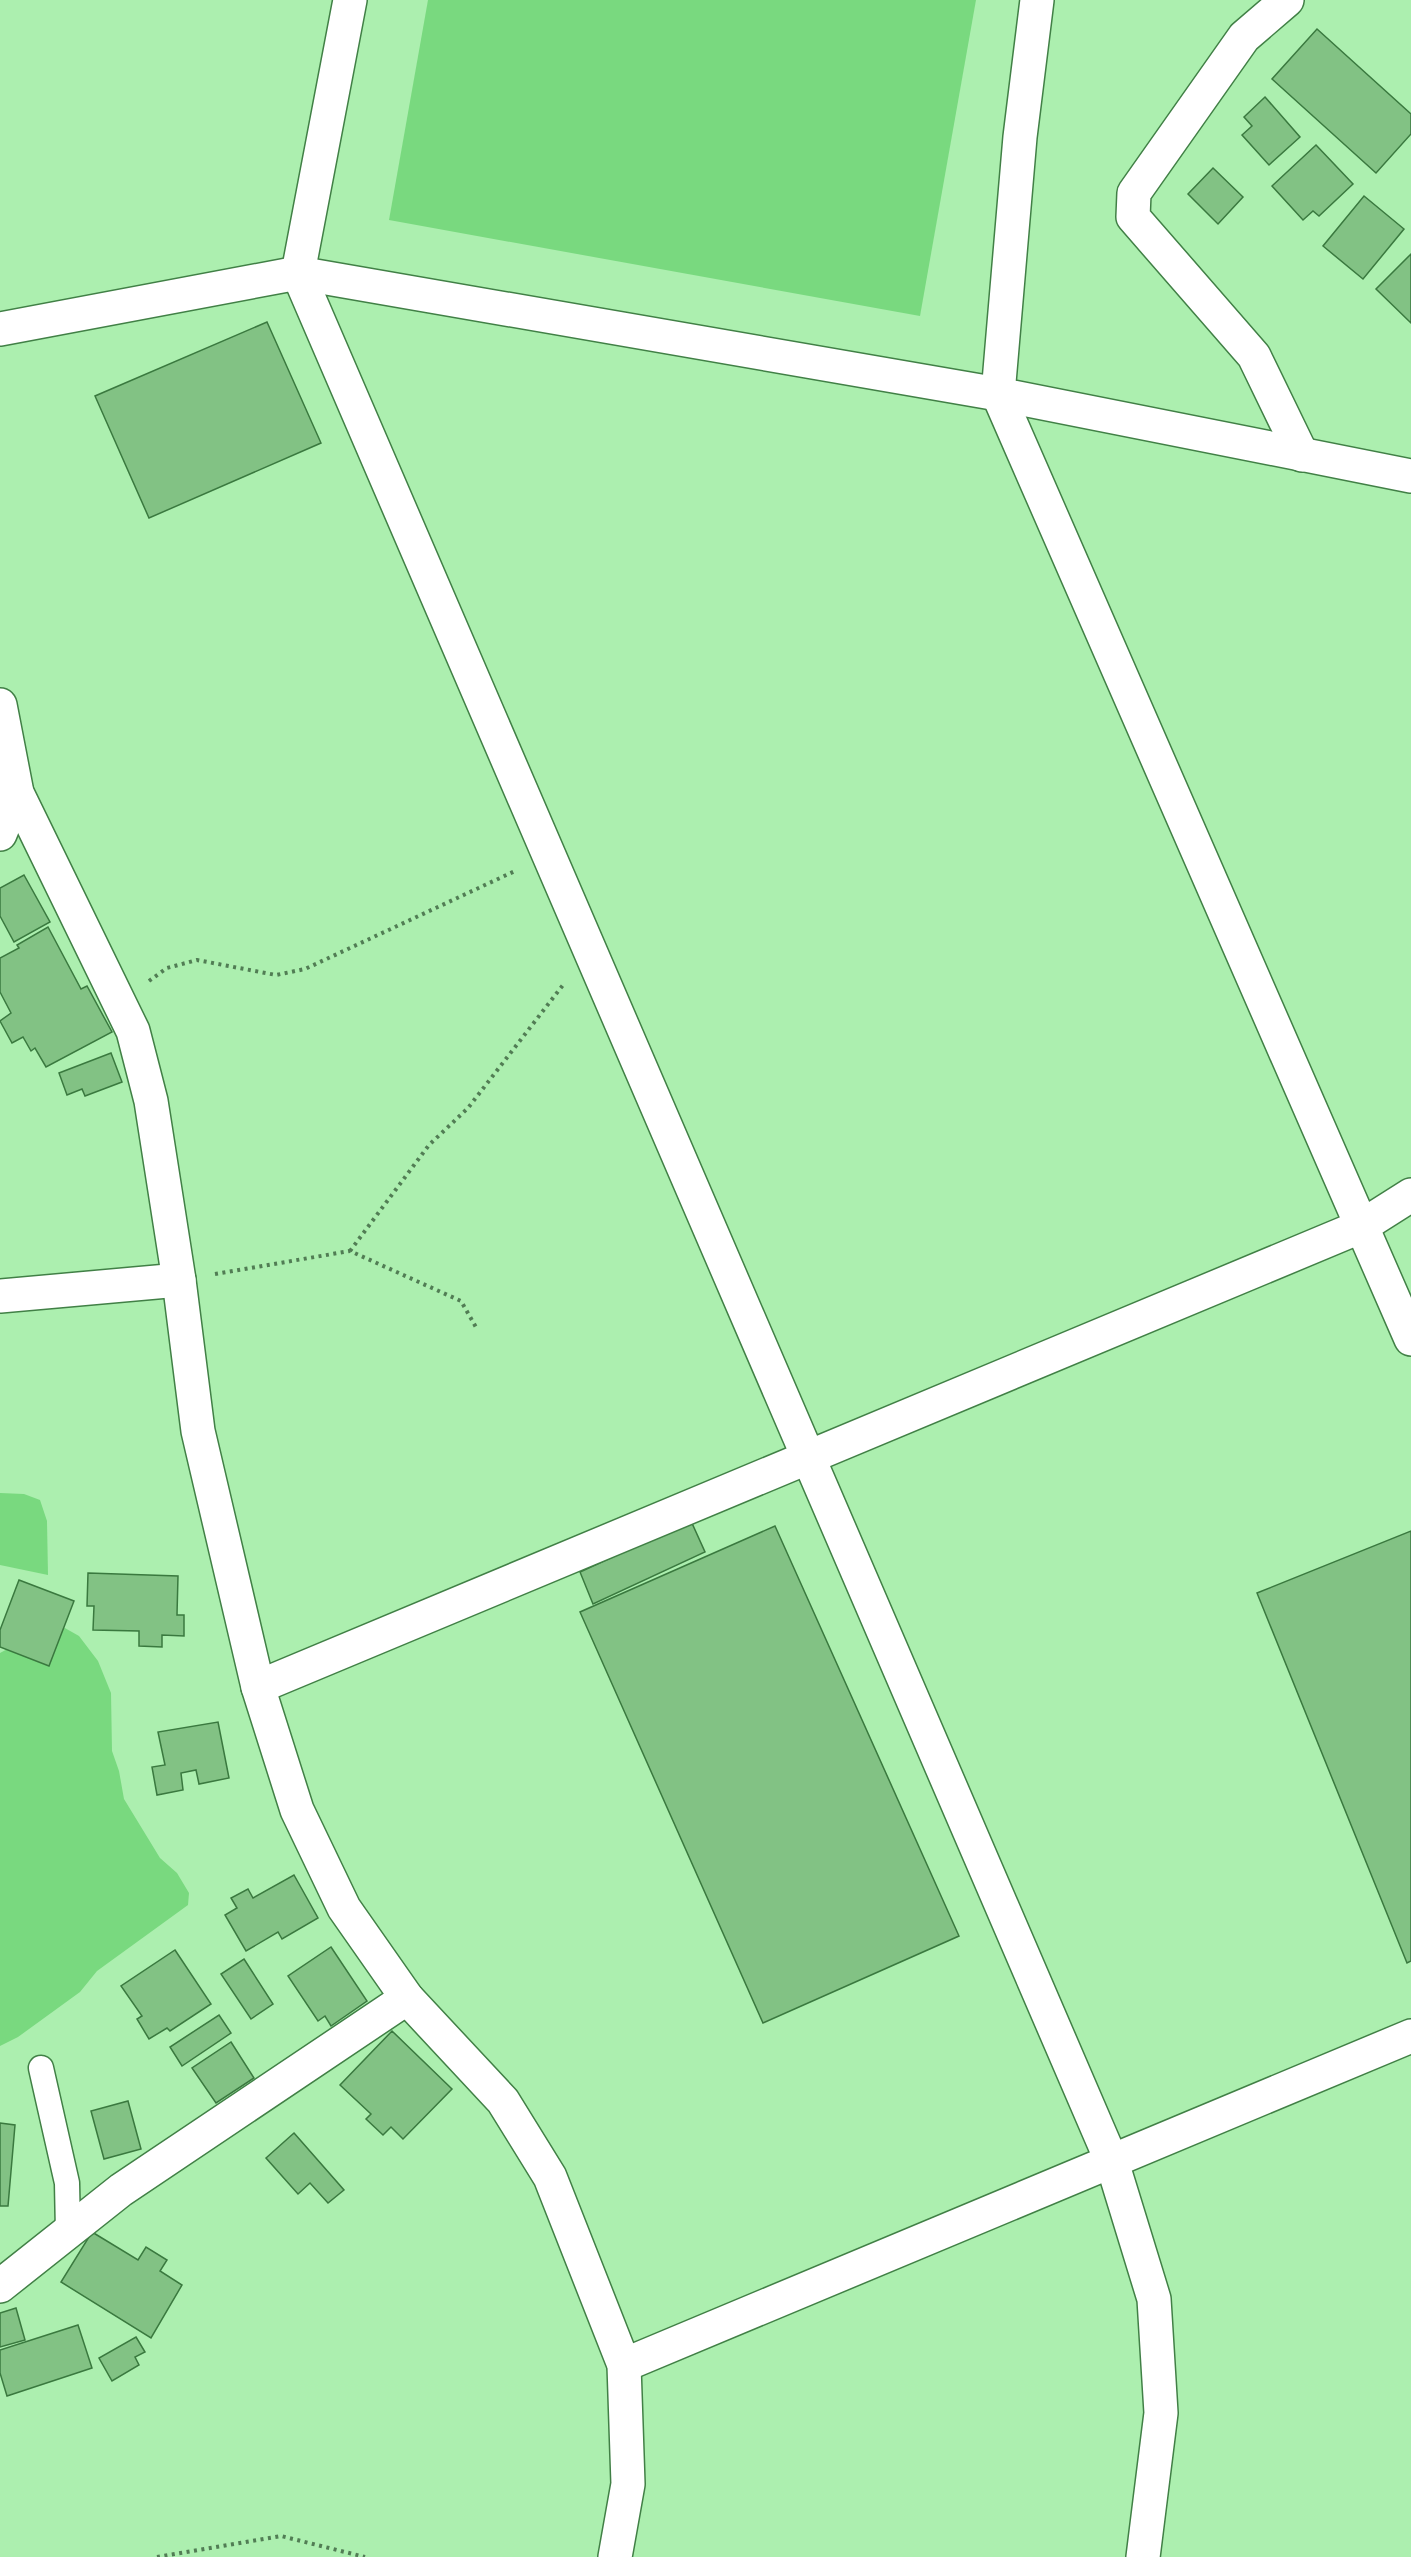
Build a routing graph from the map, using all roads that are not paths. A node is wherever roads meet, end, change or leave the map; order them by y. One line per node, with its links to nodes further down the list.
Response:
1 (350, 0): 4 (street)
2 (1037, 0): 6 (street)
3 (1287, 0): 7 (street)
4 (298, 273): 5 (street); 6 (street); 17 (street)
5 (0, 329)
6 (998, 394): 7 (street); 13 (street)
7 (1302, 454): 8 (street)
8 (1411, 476)
9 (0, 705): 10 (street)
10 (17, 793): 11 (street); 14 (street)
11 (0, 834)
12 (1411, 1195): 13 (street)
13 (1362, 1226): 16 (street); 17 (street)
14 (179, 1280): 15 (street); 18 (street)
15 (0, 1296)
16 (1411, 1339)
17 (810, 1457): 18 (street); 22 (street)
18 (258, 1687): 19 (street)
19 (407, 1998): 23 (street); 25 (street)
20 (1411, 2036): 22 (street)
21 (41, 2068): 23 (lane)
22 (1112, 2163): 25 (street); 27 (street)
23 (68, 2232): 24 (street)
24 (0, 2286)
25 (624, 2365): 26 (street)
26 (615, 2557)
27 (1143, 2557)

